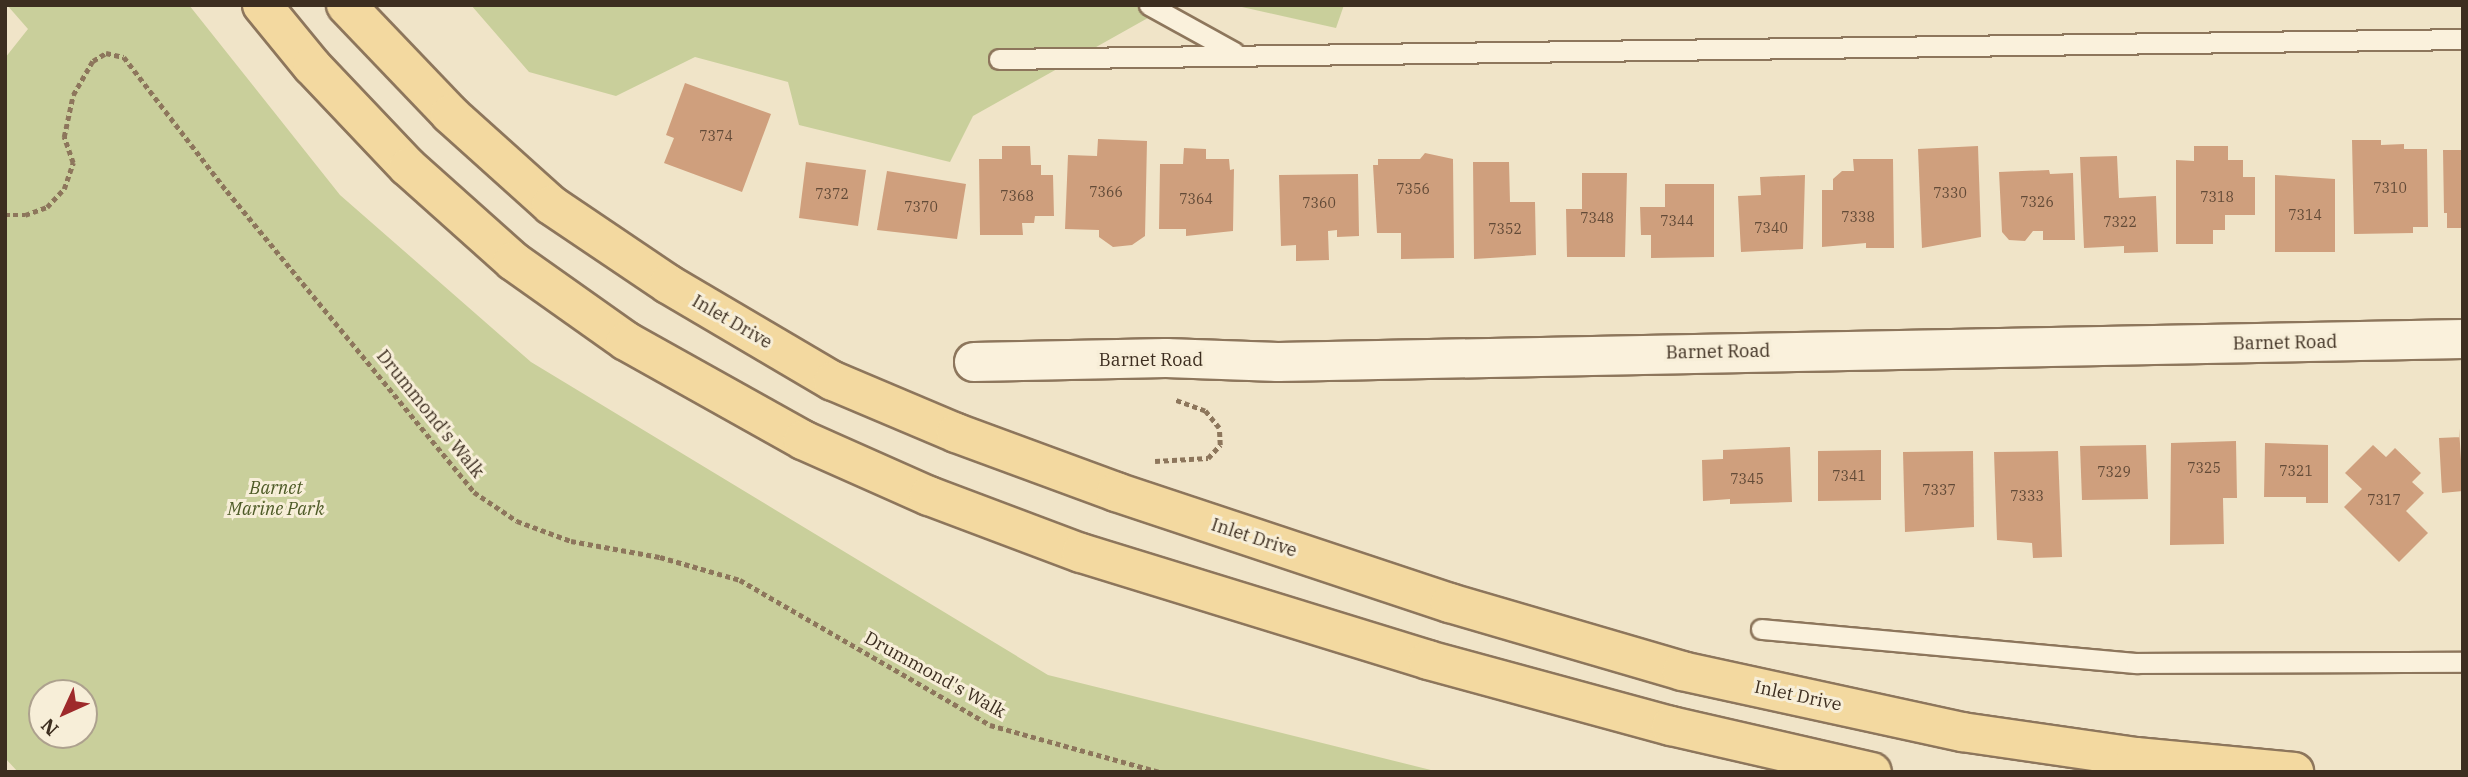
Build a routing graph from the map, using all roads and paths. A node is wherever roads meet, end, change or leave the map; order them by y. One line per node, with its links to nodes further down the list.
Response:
1 (262, 5): 15 (main road)
2 (346, 5): 11 (main road, Inlet Drive)
3 (1149, 5): 5 (lane)
4 (2463, 39): 5 (lane)
5 (1235, 52): 6 (lane)
6 (999, 59)
7 (5, 215): 14 (path, Drummond's Walk)
8 (2463, 339): 9 (street, Barnet Road)
9 (1166, 358): 10 (street, Barnet Road); 11 (path)
10 (974, 362)
11 (1115, 492): 16 (main road, Inlet Drive)
12 (1761, 629): 13 (lane)
13 (2463, 662)
14 (1159, 772)
15 (1872, 772)
16 (2294, 772)

